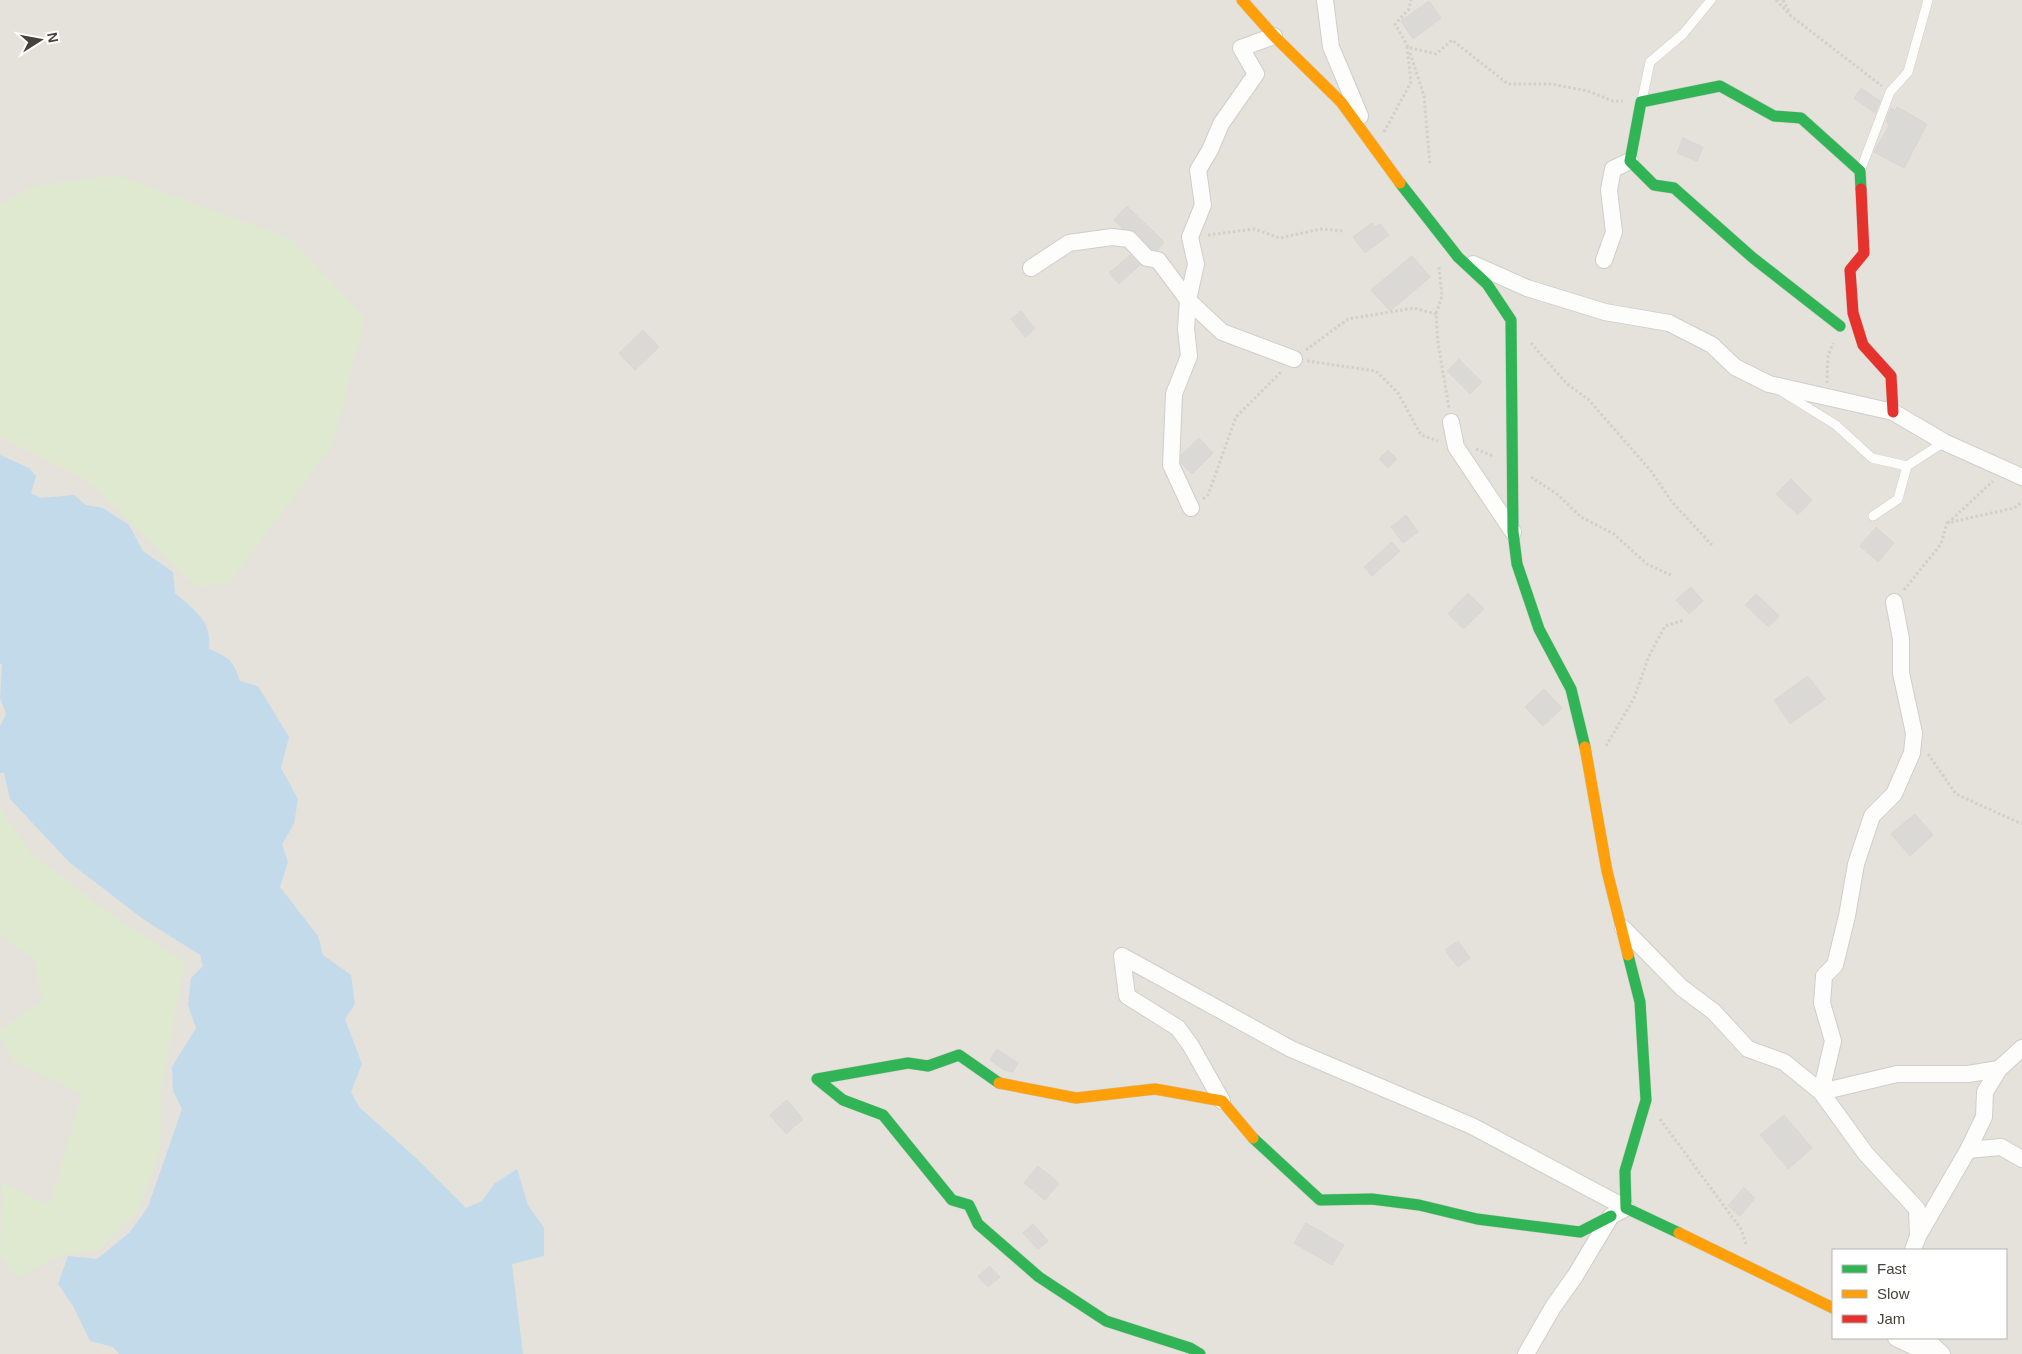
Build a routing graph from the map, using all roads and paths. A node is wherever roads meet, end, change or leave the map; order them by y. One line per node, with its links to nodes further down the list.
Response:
1 (1242, 0): 9 (street)
2 (1325, 0): 13 (street)
3 (1411, 0): 10 (path)
4 (1711, 0): 12 (lane)
5 (1776, 0): 8 (path)
6 (1784, 0): 8 (path)
7 (1928, 0): 11 (lane)
8 (1791, 16): 11 (path)
9 (1274, 36): 13 (street); 18 (street)
10 (1408, 47): 12 (path); 13 (path); 15 (path)
11 (1890, 92): 16 (lane)
12 (1641, 102): 14 (street); 16 (street)
13 (1375, 151): 19 (street)
14 (1630, 161): 20 (street); 24 (street)
15 (1430, 165)
16 (1860, 171): 29 (street)
17 (1344, 231): 18 (path)
18 (1190, 237): 22 (street)
19 (1458, 258): 23 (path); 27 (street); 33 (street)
20 (1604, 260)
21 (1032, 268): 22 (street)
22 (1188, 300): 26 (street); 38 (street)
23 (1436, 314): 26 (path); 30 (path)
24 (1840, 326): 28 (path)
25 (1529, 341): 42 (path)
26 (1294, 359): 32 (path); 38 (path)
27 (1769, 384): 28 (street); 34 (lane)
28 (1827, 397): 29 (street)
29 (1893, 412): 31 (street)
30 (1451, 422): 32 (street)
31 (1944, 442): 34 (lane); 35 (street)
32 (1456, 447): 33 (path); 41 (street)
33 (1511, 464): 41 (street); 43 (path)
34 (1907, 466): 39 (lane)
35 (2006, 470): 36 (street); 40 (path)
36 (2022, 477)
37 (2022, 502): 40 (path)
38 (1190, 508)
39 (1873, 516)
40 (1947, 523): 44 (path)
41 (1513, 532): 49 (street)
42 (1712, 545)
43 (1673, 576)
44 (1894, 602): 46 (street)
45 (1684, 620): 47 (path)
46 (1914, 734): 48 (path); 52 (street)
47 (1605, 748)
48 (2022, 824)
49 (1623, 928): 52 (street); 53 (street)
50 (2022, 1048): 51 (street)
51 (2000, 1069): 52 (street); 55 (street)
52 (1821, 1092): 59 (street)
53 (1646, 1100): 57 (street); 60 (path)
54 (1222, 1101): 57 (street); 58 (street); 64 (street)
55 (1968, 1150): 56 (street); 59 (street)
56 (2022, 1159)
57 (1626, 1208): 58 (street); 61 (street)
58 (1611, 1216): 65 (street)
59 (1915, 1243)
60 (1746, 1246)
61 (1832, 1308)
62 (1926, 1339): 67 (street)
63 (1899, 1344): 66 (street)
64 (1200, 1354)
65 (1526, 1354)
66 (1930, 1354)
67 (1942, 1354)

